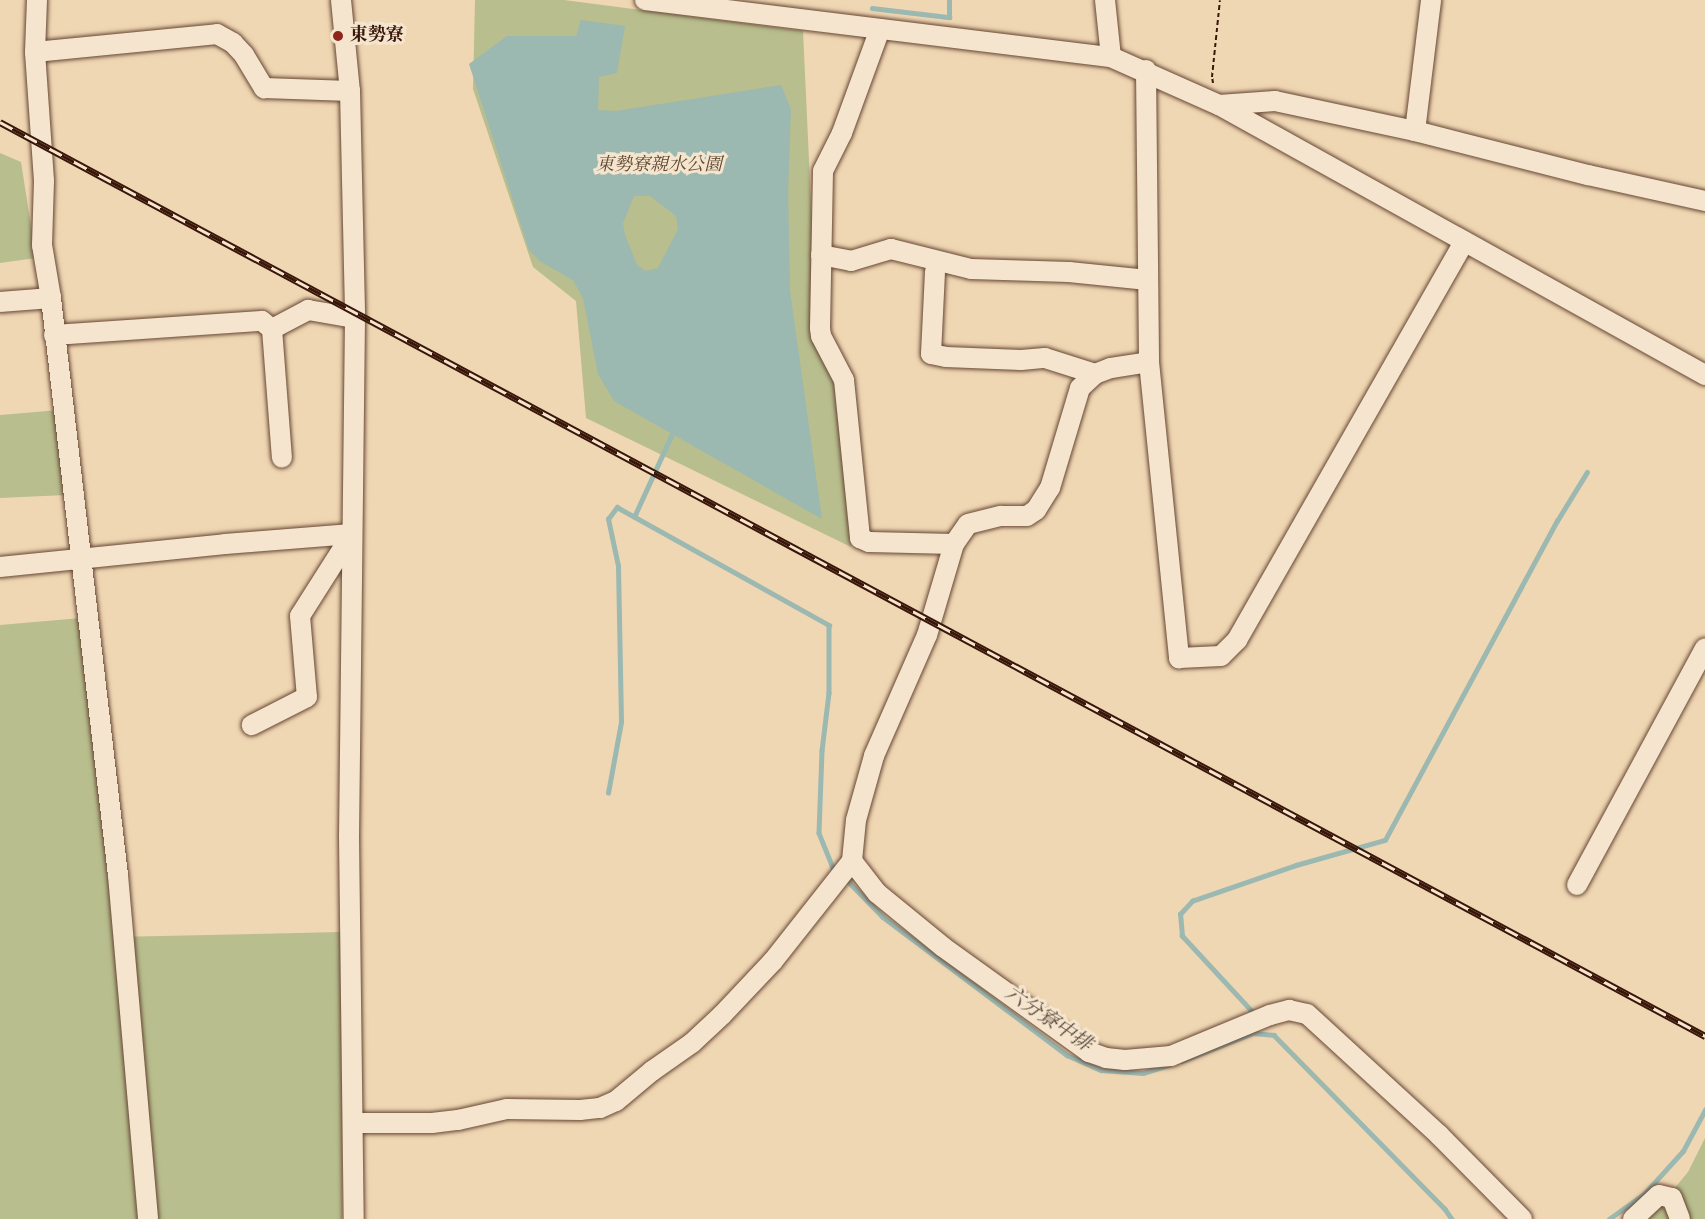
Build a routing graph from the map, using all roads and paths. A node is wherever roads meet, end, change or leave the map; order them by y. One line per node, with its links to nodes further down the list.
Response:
1 (37, 0): 10 (street)
2 (341, 0): 13 (street)
3 (645, 0): 8 (street)
4 (784, 0): 8 (street)
5 (1105, 0): 11 (street)
6 (1220, 0): 14 (path)
7 (1431, 0): 15 (street)
8 (798, 19): 9 (street)
9 (880, 29): 11 (street); 18 (street)
10 (35, 52): 13 (street); 21 (street)
11 (1111, 57): 12 (street)
12 (1146, 70): 14 (street); 20 (street)
13 (350, 91): 23 (street)
14 (1219, 105): 15 (street); 17 (street)
15 (1415, 131): 16 (street)
16 (1705, 201)
17 (1464, 242): 26 (street); 28 (street)
18 (821, 255): 20 (street); 31 (street)
19 (935, 272): 27 (street)
20 (1148, 280): 26 (street)
21 (51, 298): 22 (street); 25 (street)
22 (0, 302)
23 (355, 318): 24 (street); 30 (street)
24 (272, 329): 25 (street); 29 (street)
25 (54, 335): 32 (street)
26 (1149, 362): 27 (street)
27 (1095, 374): 31 (street)
28 (1705, 375)
29 (282, 458)
30 (352, 534): 32 (street); 35 (street); 38 (street)
31 (954, 544): 36 (street)
32 (81, 560): 33 (street); 39 (street)
33 (0, 567)
34 (1705, 648): 37 (street)
35 (252, 725)
36 (850, 864): 38 (street); 41 (street)
37 (1576, 885)
38 (353, 1123): 40 (street)
39 (148, 1219)
40 (354, 1219)
41 (1522, 1219)
42 (1633, 1219): 43 (street)
43 (1680, 1219)

